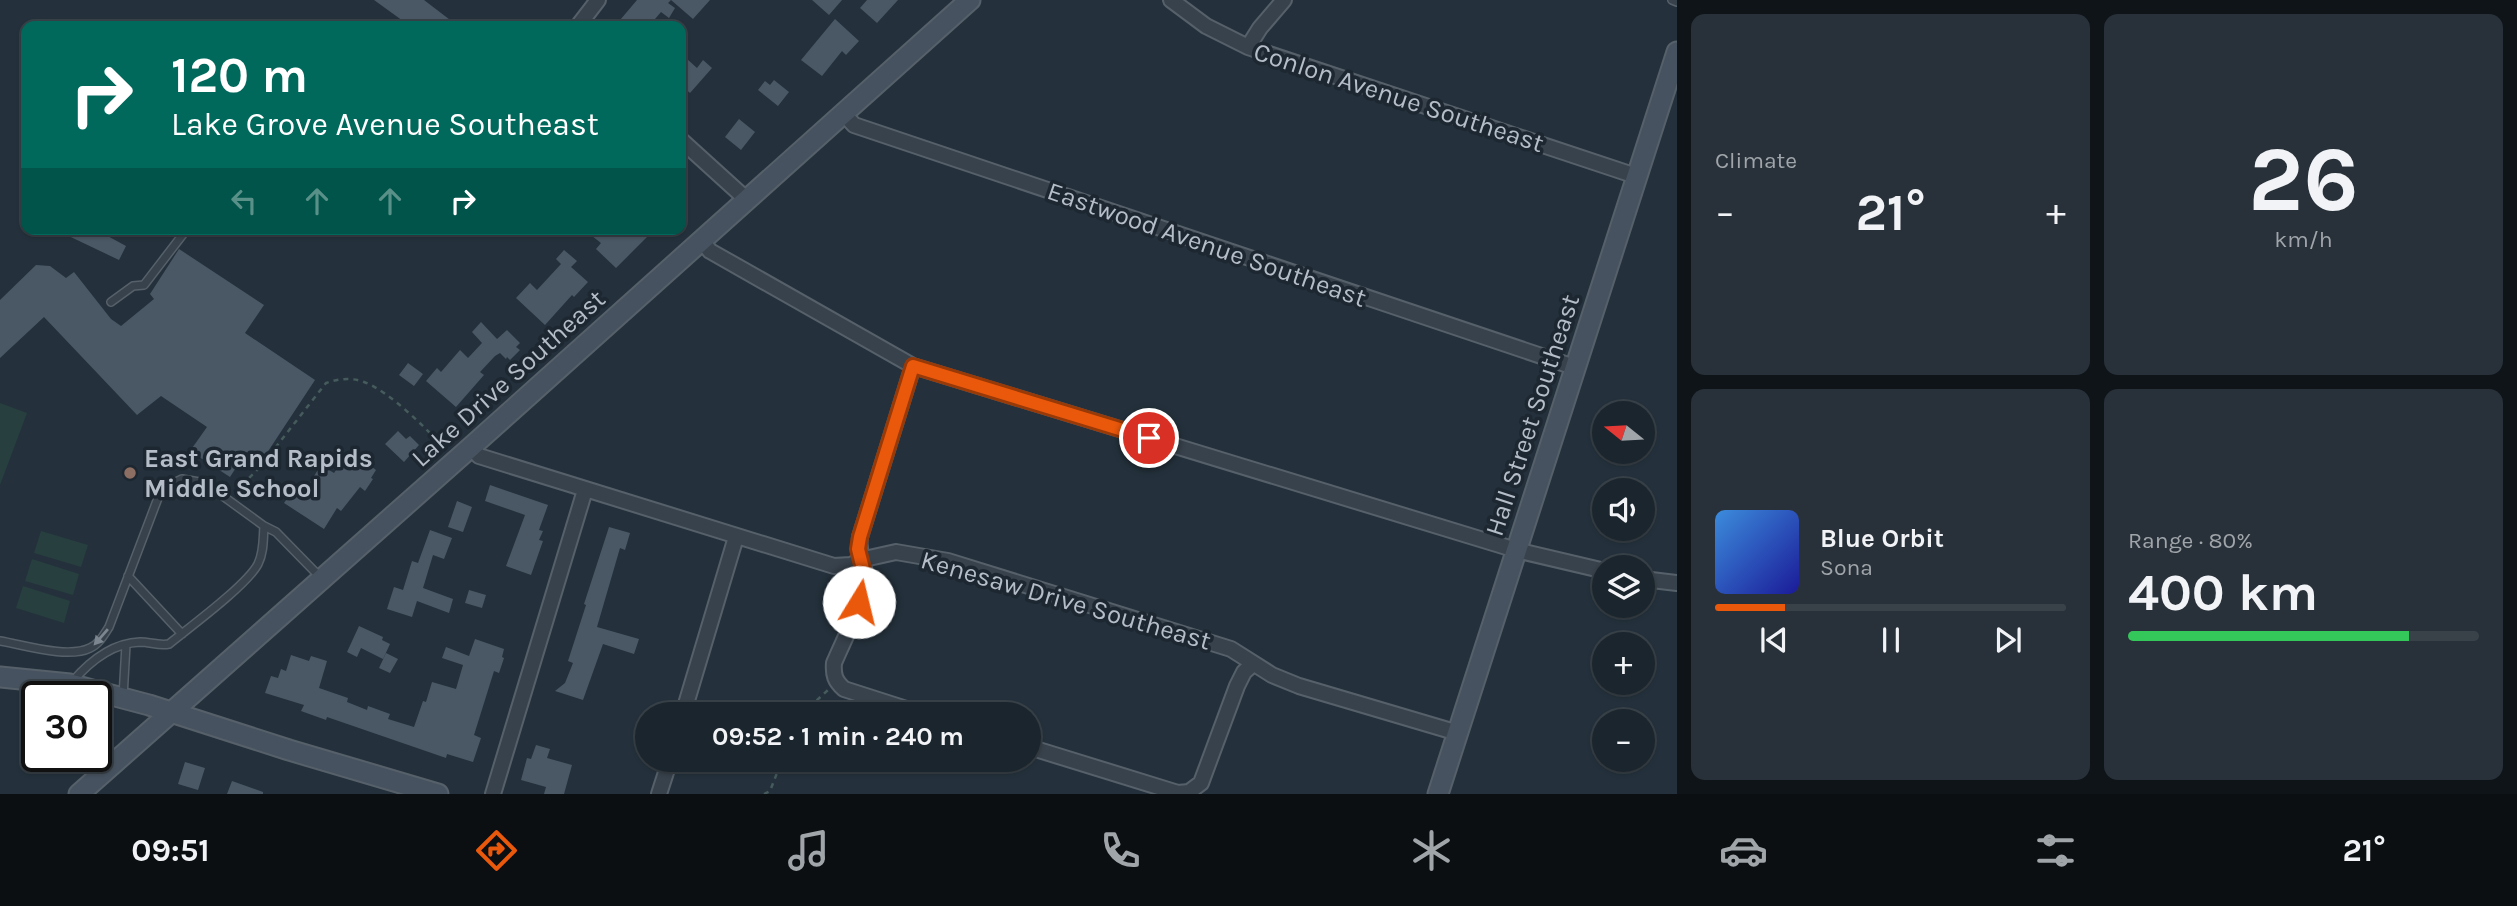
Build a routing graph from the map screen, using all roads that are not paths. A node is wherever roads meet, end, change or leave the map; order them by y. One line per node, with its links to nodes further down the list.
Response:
1 (598, 0): 7 (street)
2 (970, 0): 10 (main road, Lake Drive Southeast)
3 (1171, 0): 8 (street, Conlon Avenue Southeast)
4 (1284, 0): 8 (street)
5 (1672, 0): 6 (lane)
6 (1677, 2)
7 (582, 21)
8 (1248, 47): 12 (street, Conlon Avenue Southeast)
9 (1677, 52): 12 (main road, Hall Street Southeast)
10 (844, 114): 13 (main road, Lake Drive Southeast); 18 (street, Eastwood Avenue Southeast)
11 (686, 145): 13 (street)
12 (1636, 176): 18 (main road, Hall Street Southeast)
13 (746, 199): 15 (main road, Lake Drive Southeast)
14 (182, 235): 16 (lane)
15 (701, 240): 17 (street); 19 (main road, Lake Drive Southeast)
16 (111, 302)
17 (913, 366): 23 (street); 24 (street)
18 (1574, 367): 23 (main road, Hall Street Southeast)
19 (471, 447): 20 (street, Kenesaw Drive Southeast); 27 (main road, Lake Drive Southeast)
20 (585, 490): 22 (street, Kenesaw Drive Southeast); 47 (street)
21 (264, 526): 26 (lane); 27 (lane); 30 (lane)
22 (736, 537): 24 (street, Kenesaw Drive Southeast); 39 (street)
23 (1516, 550): 25 (street); 42 (main road, Hall Street Southeast)
24 (860, 560): 33 (street, Kenesaw Drive Southeast); 40 (street)
25 (1592, 568)
26 (128, 576): 30 (lane); 31 (lane, one-way to 31)
27 (322, 579): 41 (main road, Lake Drive Southeast)
28 (1655, 580): 29 (street)
29 (1677, 583)
30 (182, 634): 32 (lane)
31 (0, 641)
32 (126, 645): 36 (lane); 38 (lane)
33 (1252, 664): 42 (street, Kenesaw Drive Southeast); 43 (street)
34 (0, 677): 35 (main road)
35 (40, 681)
36 (73, 681)
37 (112, 695): 38 (main road)
38 (123, 698): 41 (main road)
39 (687, 702)
40 (885, 702)
41 (172, 711): 45 (main road, Lake Drive Southeast); 46 (main road)
42 (1458, 733): 49 (main road, Hall Street Southeast)
43 (1041, 751)
44 (666, 772): 48 (street)
45 (79, 794)
46 (438, 794)
47 (493, 794)
48 (659, 794)
49 (1438, 794)

